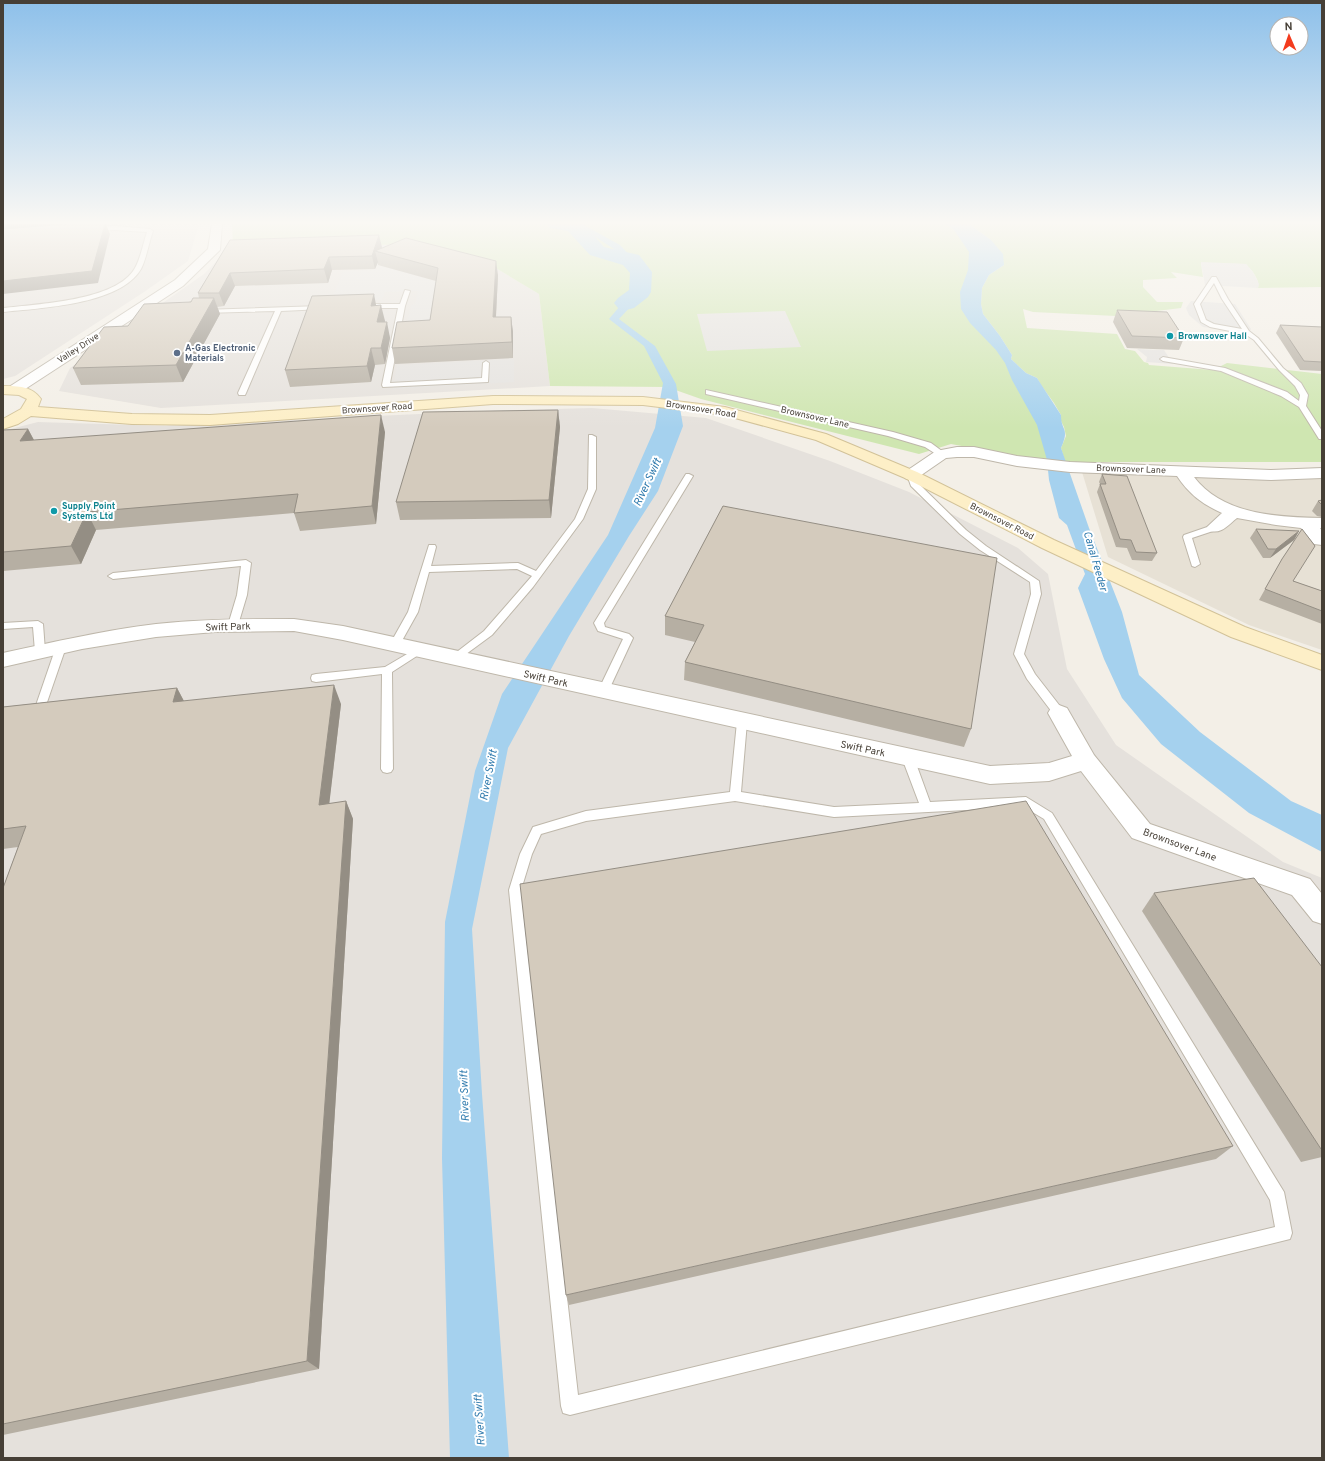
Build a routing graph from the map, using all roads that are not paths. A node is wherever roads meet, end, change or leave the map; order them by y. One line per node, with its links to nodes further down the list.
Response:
1 (105, 292): 10 (lane)
2 (165, 292): 12 (street, Valley Drive)
3 (407, 292): 7 (lane)
4 (1205, 292): 14 (lane)
5 (1221, 292): 14 (lane)
6 (356, 306): 7 (lane)
7 (402, 306): 16 (lane)
8 (325, 307): 9 (lane)
9 (279, 309): 11 (lane); 19 (lane)
10 (3, 310)
11 (195, 311)
12 (134, 312): 13 (lane); 17 (street, Valley Drive)
13 (149, 312)
14 (1247, 332): 20 (lane)
15 (1163, 359): 20 (lane)
16 (486, 363)
17 (8, 390): 21 (street)
18 (709, 392): 25 (lane, Brownsover Lane)
19 (242, 393)
20 (1302, 406): 23 (lane)
21 (28, 411): 22 (street); 28 (street, Brownsover Road)
22 (3, 424)
23 (1322, 436)
24 (592, 437): 37 (lane)
25 (942, 454): 26 (street, Brownsover Lane); 28 (street, Brownsover Lane)
26 (1182, 471): 27 (street, Brownsover Lane); 30 (street)
27 (1322, 473)
28 (911, 475): 47 (street, Brownsover Road); 52 (lane)
29 (689, 476): 50 (lane)
30 (1234, 511): 31 (street); 32 (street)
31 (1314, 523): 33 (street)
32 (1216, 527): 35 (lane)
33 (1321, 541)
34 (432, 547): 36 (lane)
35 (1196, 564)
36 (426, 569): 37 (lane); 41 (lane)
37 (537, 575): 45 (lane)
38 (113, 576): 39 (lane)
39 (234, 625): 41 (street, Swift Park); 42 (street, Swift Park)
40 (3, 626): 44 (lane)
41 (395, 644): 43 (street, Swift Park)
42 (60, 647): 44 (street, Swift Park); 51 (lane)
43 (419, 650): 45 (street, Swift Park); 48 (lane)
44 (40, 651): 46 (street, Swift Park)
45 (457, 658): 50 (street, Swift Park)
46 (3, 660)
47 (1322, 663)
48 (387, 670): 49 (lane); 56 (lane)
49 (316, 678)
50 (603, 691): 53 (street, Swift Park)
51 (39, 711)
52 (1059, 713): 55 (street, Brownsover Lane)
53 (742, 722): 54 (street, Swift Park); 57 (lane)
54 (908, 758): 55 (street, Swift Park); 58 (lane)
55 (1086, 761): 59 (street, Brownsover Lane)
56 (387, 769)
57 (735, 796): 58 (lane); 58 (lane)
58 (926, 807)
59 (1322, 913)

